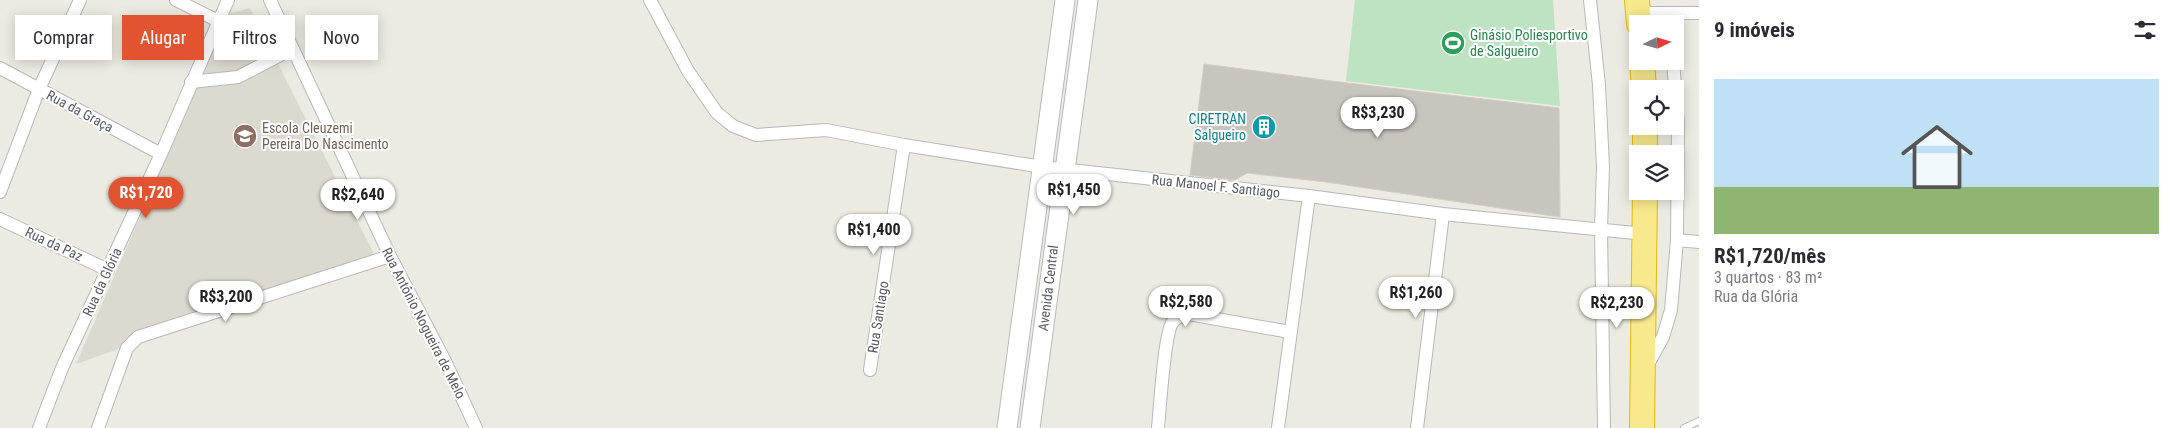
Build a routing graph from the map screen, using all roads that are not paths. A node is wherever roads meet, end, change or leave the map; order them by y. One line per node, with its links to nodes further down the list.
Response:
1 (80, 0): 22 (street)
2 (176, 0): 15 (street)
3 (228, 0): 11 (street, Rua da Glória)
4 (270, 0): 12 (street, Rua Antônio Nogueira de Melo)
5 (650, 0): 23 (street, Rua Manoel F. Santiago)
6 (1065, 0): 25 (street, Avenida Central)
7 (1088, 0): 26 (street, Avenida Central)
8 (1590, 0): 32 (street)
9 (1638, 12): 13 (street)
10 (1699, 13): 14 (street)
11 (221, 15)
12 (277, 15)
13 (1654, 15)
14 (1684, 16)
15 (214, 20)
16 (214, 31): 21 (street, Rua da Glória)
17 (295, 55): 36 (street, Rua Antônio Nogueira de Melo)
18 (271, 60): 21 (street)
19 (0, 68): 22 (street, Rua da Graça)
20 (1674, 70): 34 (street)
21 (190, 82): 24 (street, Rua da Glória)
22 (39, 89): 24 (street, Rua da Graça); 27 (street)
23 (904, 145): 25 (street, Rua Manoel F. Santiago); 39 (street, Rua Santiago)
24 (161, 154): 37 (street, Rua da Glória)
25 (1043, 167): 26 (street, Rua Manoel F. Santiago); 45 (street, Avenida Central)
26 (1063, 169): 28 (street, Rua Manoel F. Santiago); 46 (street, Avenida Central)
27 (0, 192)
28 (1309, 196): 30 (street, Rua Manoel F. Santiago); 38 (street)
29 (1645, 200): 33 (highway)
30 (1443, 214): 32 (street, Rua Manoel F. Santiago); 49 (street)
31 (0, 219): 37 (street, Rua da Paz)
32 (1601, 229): 33 (street, Rua Manoel F. Santiago); 50 (street)
33 (1645, 234): 40 (highway)
34 (1677, 240): 35 (street); 40 (street)
35 (1699, 242)
36 (390, 256): 43 (street); 44 (street, Rua Antônio Nogueira de Melo)
37 (108, 270): 42 (street, Rua da Glória)
38 (1290, 332): 47 (street); 48 (street)
39 (870, 370)
40 (1642, 375): 51 (highway)
41 (1699, 421): 52 (lane)
42 (39, 428)
43 (98, 428)
44 (476, 428)
45 (1007, 428)
46 (1030, 428)
47 (1158, 428)
48 (1278, 428)
49 (1416, 428)
50 (1604, 428)
51 (1642, 428)
52 (1684, 428)

